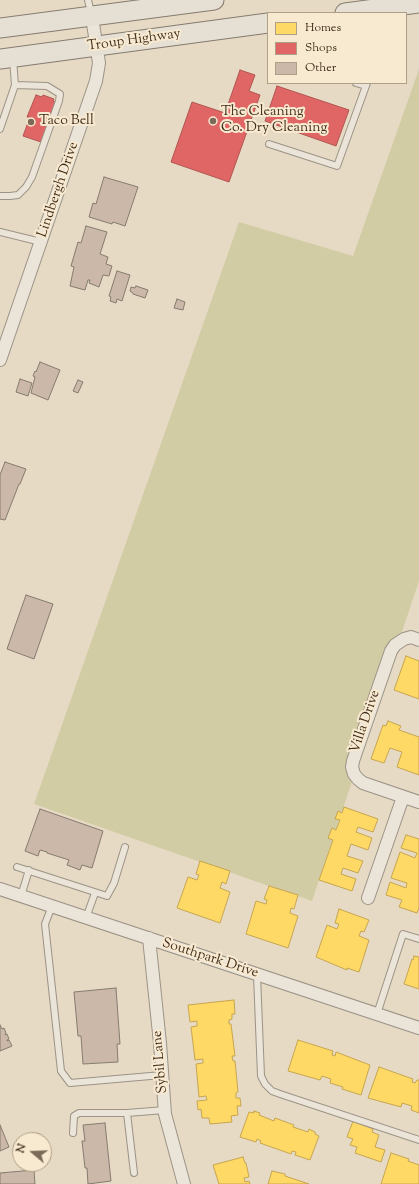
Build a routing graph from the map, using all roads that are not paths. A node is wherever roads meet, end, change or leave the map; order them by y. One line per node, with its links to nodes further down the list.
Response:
1 (214, 0): 3 (highway)
2 (419, 3): 4 (highway)
3 (90, 8): 7 (highway); 8 (street, Lindbergh Drive)
4 (391, 10): 5 (highway)
5 (360, 12)
6 (267, 23): 8 (highway, Troup Highway)
7 (0, 28)
8 (96, 46): 9 (highway, Troup Highway); 16 (street, Lindbergh Drive)
9 (6, 58): 10 (lane)
10 (15, 85): 12 (lane); 14 (lane)
11 (366, 85): 13 (lane)
12 (0, 129)
13 (269, 144)
14 (0, 196)
15 (0, 232): 16 (lane)
16 (41, 242): 17 (street, Lindbergh Drive)
17 (0, 360)
18 (419, 640): 19 (street, Villa Drive)
19 (403, 797): 20 (street, Villa Drive); 27 (street)
20 (419, 802)
21 (125, 847): 25 (lane)
22 (18, 867): 23 (lane)
23 (29, 870): 25 (lane); 26 (lane)
24 (0, 889): 26 (street, Southpark Drive)
25 (95, 893): 29 (lane)
26 (20, 896): 28 (street, Southpark Drive)
27 (368, 898)
28 (52, 906): 29 (street, Southpark Drive); 35 (lane)
29 (86, 918): 30 (street, Southpark Drive)
30 (149, 938): 32 (street, Southpark Drive); 35 (street, Sybil Lane)
31 (419, 939): 33 (lane)
32 (258, 974): 33 (street, Southpark Drive); 39 (lane)
33 (377, 1014): 34 (street, Southpark Drive)
34 (419, 1028)
35 (162, 1075): 36 (street, Sybil Lane)
36 (165, 1110): 37 (lane); 41 (street, Sybil Lane)
37 (128, 1113): 38 (lane); 40 (lane)
38 (73, 1133)
39 (419, 1140)
40 (134, 1173)
41 (184, 1184)

